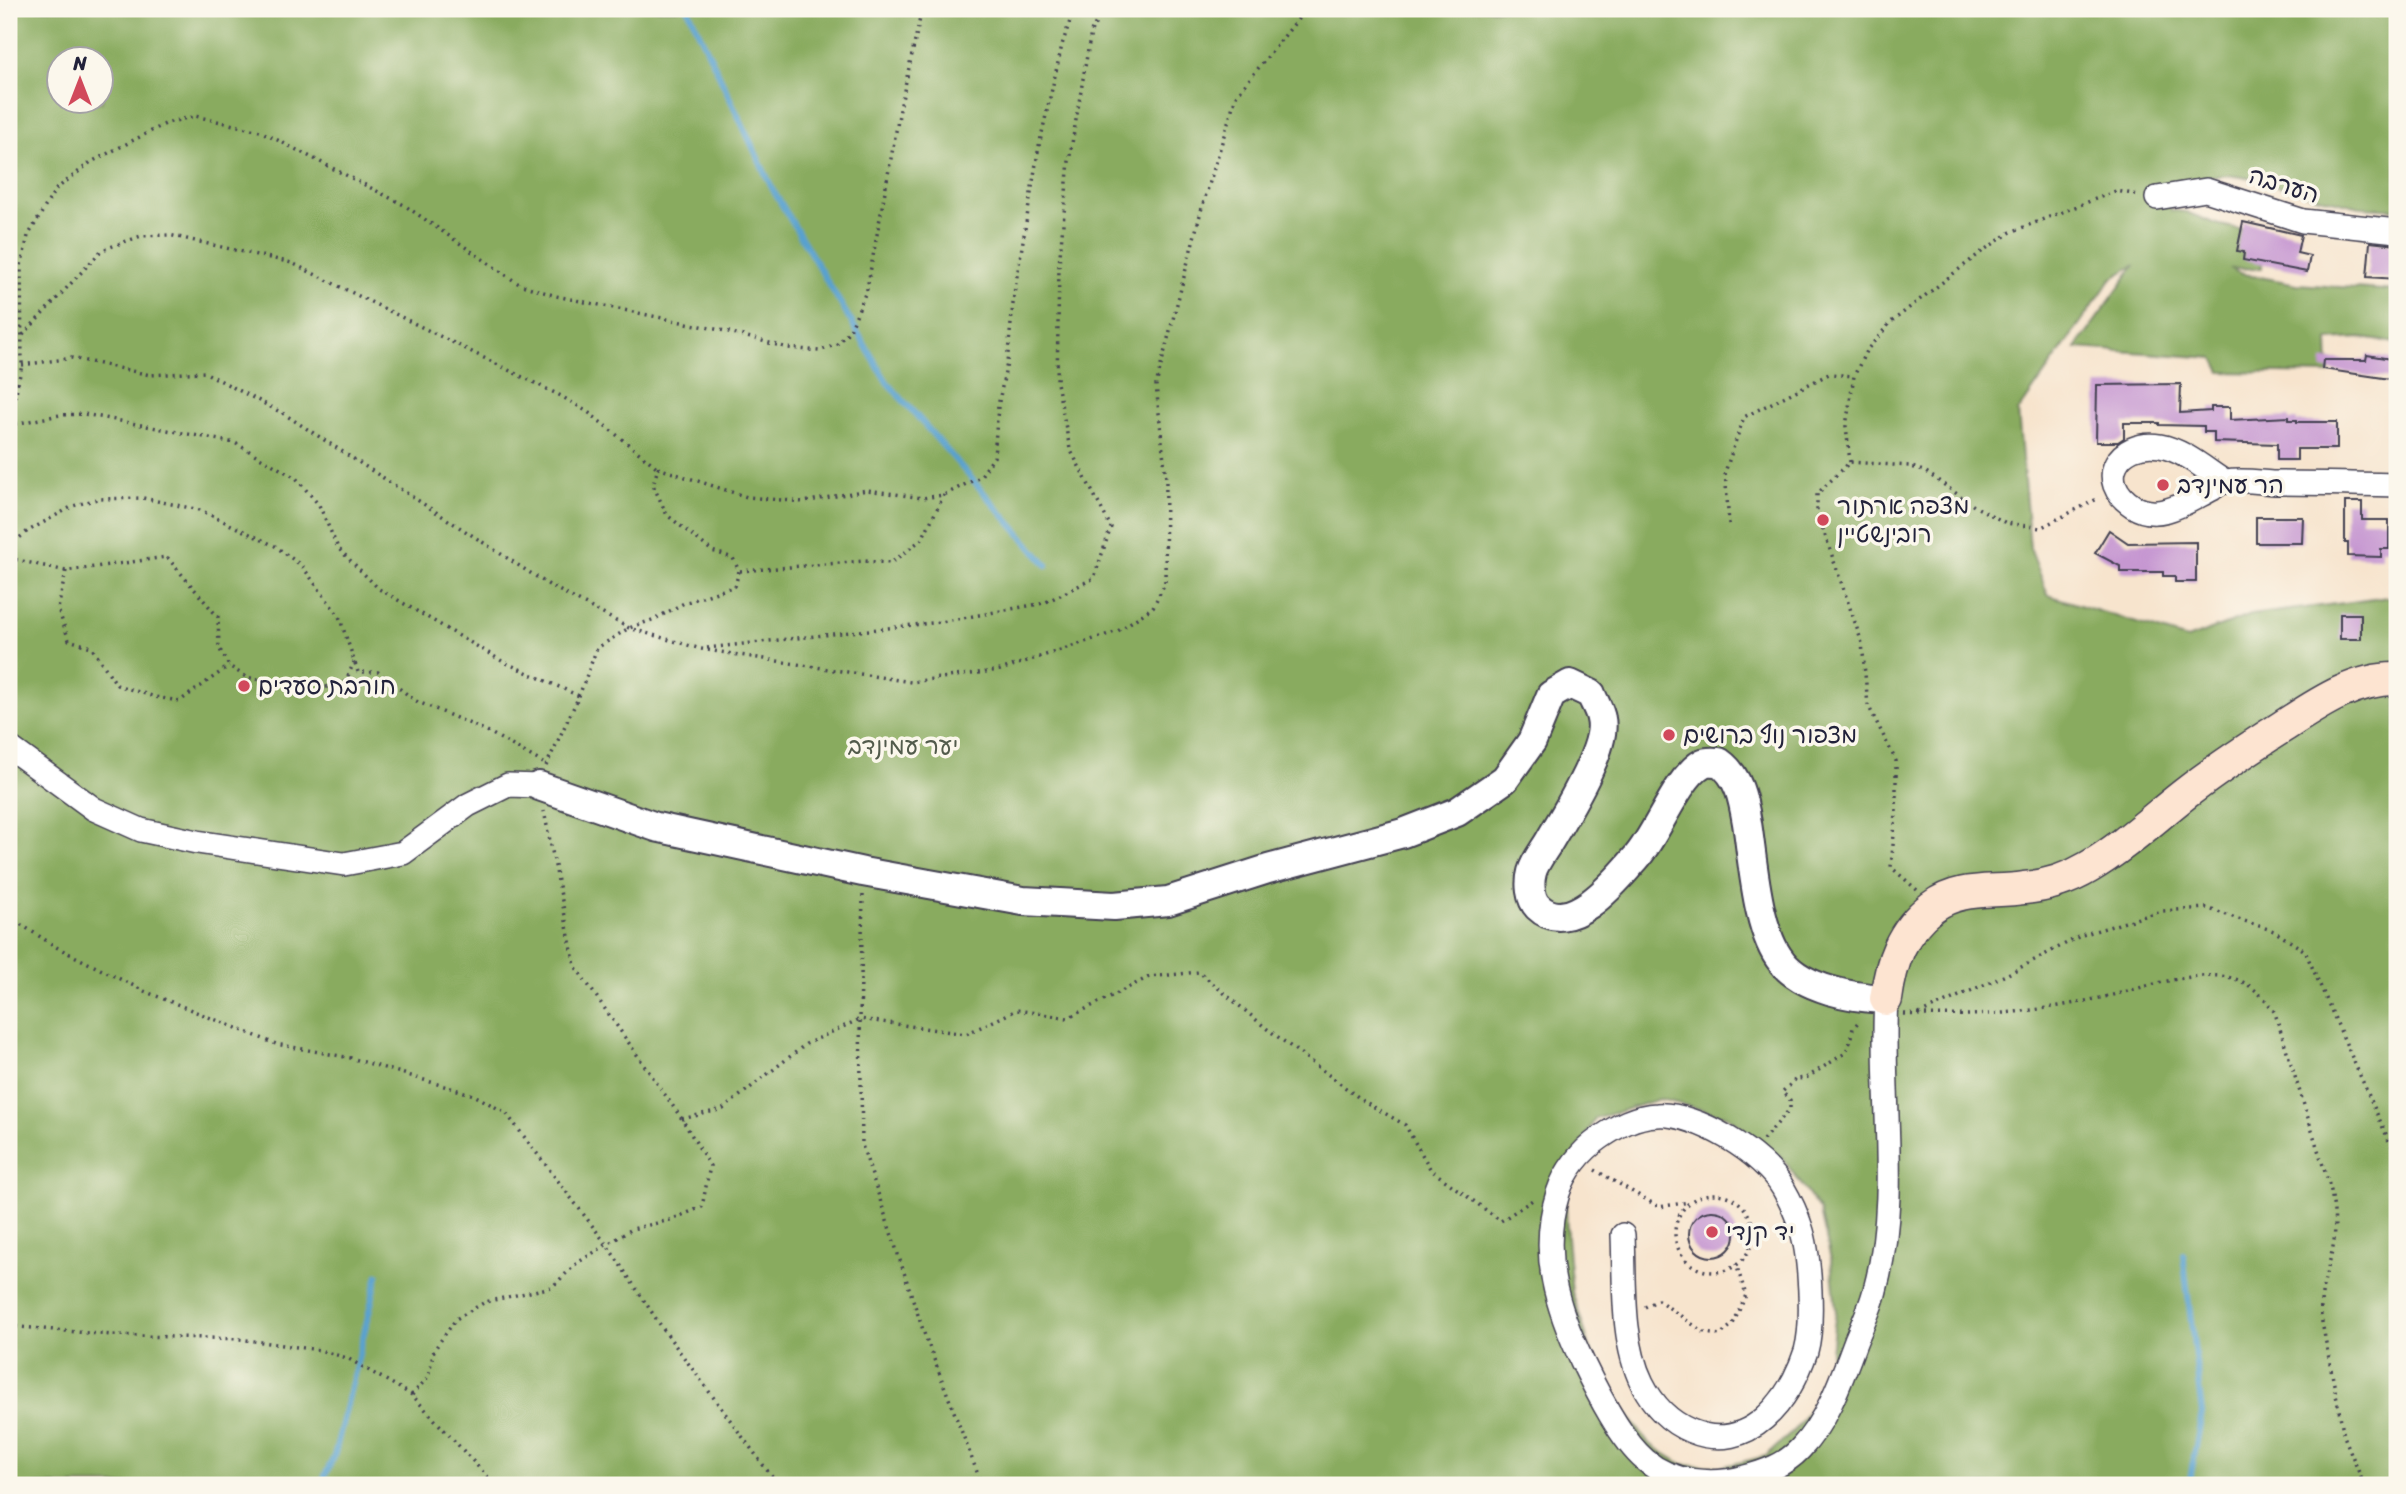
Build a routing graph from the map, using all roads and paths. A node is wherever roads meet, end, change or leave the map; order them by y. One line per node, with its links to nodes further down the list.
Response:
1 (922, 9): 7 (path)
2 (1074, 9): 16 (path)
3 (1102, 9): 23 (path)
4 (1306, 9): 23 (path)
5 (2157, 198): 6 (street, הערבה); 9 (path)
6 (2397, 231)
7 (22, 336): 8 (path); 12 (path)
8 (22, 365): 10 (path); 22 (path)
9 (1854, 376): 11 (path); 17 (path)
10 (9, 425): 27 (path)
11 (1850, 462): 15 (path); 31 (path)
12 (658, 468): 16 (path); 21 (path)
13 (2225, 481): 14 (street); 15 (street); 15 (street)
14 (2397, 485)
15 (2117, 489)
16 (944, 495): 21 (path)
17 (1729, 524)
18 (9, 546): 24 (path)
19 (9, 558): 20 (path)
20 (66, 571): 25 (path); 25 (path)
21 (740, 571): 22 (path)
22 (629, 628): 23 (path); 27 (path)
23 (701, 649)
24 (355, 660): 25 (path); 29 (path)
25 (229, 666)
26 (2397, 679): 31 (main road)
27 (579, 696): 29 (path)
28 (9, 747): 29 (street)
29 (542, 776): 30 (street); 37 (path)
30 (863, 872): 33 (street); 35 (path)
31 (1933, 906): 33 (main road)
32 (9, 917): 44 (path)
33 (1885, 1006): 34 (path); 40 (street)
34 (1917, 1015): 39 (path); 52 (path)
35 (860, 1019): 37 (path); 41 (path); 51 (path)
36 (1859, 1020): 38 (path)
37 (682, 1119): 44 (path)
38 (1751, 1155): 40 (street); 46 (street)
39 (2397, 1155)
40 (1577, 1159): 42 (path)
41 (1544, 1192)
42 (1689, 1202): 45 (path); 45 (path)
43 (1623, 1235): 46 (street)
44 (607, 1245): 48 (path); 50 (path)
45 (1736, 1264): 46 (path)
46 (1627, 1315)
47 (9, 1326): 48 (path)
48 (412, 1395): 49 (path)
49 (495, 1485)
50 (779, 1485)
51 (982, 1485)
52 (2364, 1485)

